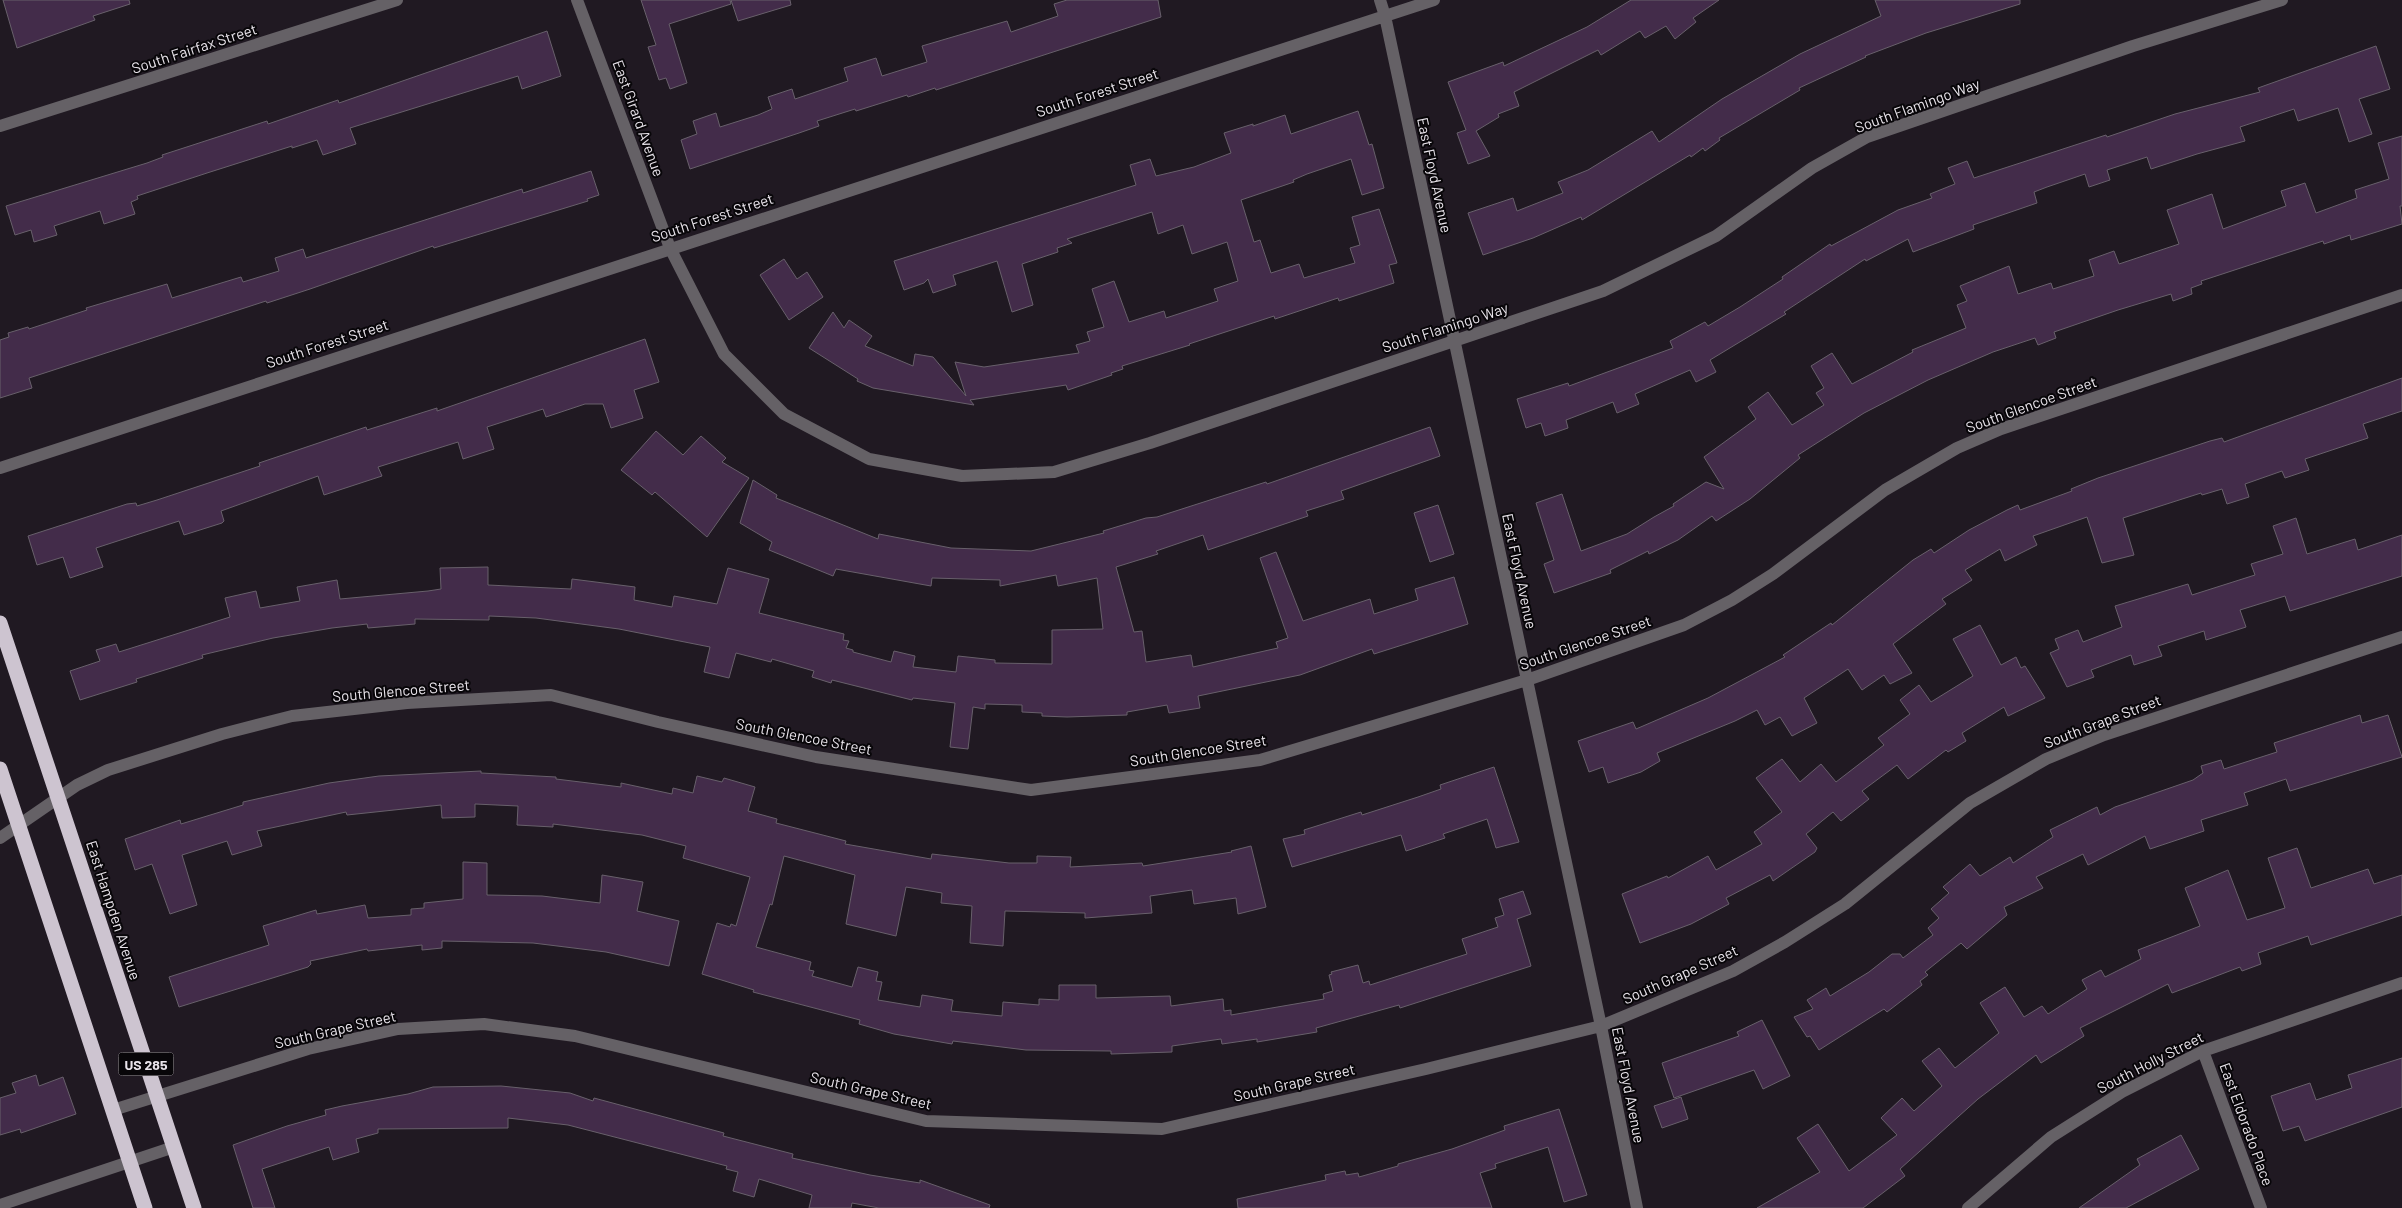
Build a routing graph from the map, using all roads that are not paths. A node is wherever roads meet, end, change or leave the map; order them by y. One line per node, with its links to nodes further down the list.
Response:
1 (397, 0): 7 (street, South Fairfax Street)
2 (577, 0): 8 (street, East Girard Avenue)
3 (1380, 0): 6 (street, East Floyd Avenue)
4 (1434, 0): 6 (street, South Forest Street)
5 (2282, 0): 10 (street, South Flamingo Way)
6 (1385, 16): 8 (street, South Forest Street); 10 (street, East Floyd Avenue)
7 (0, 126)
8 (670, 248): 10 (street, South Flamingo Way); 11 (street, South Forest Street)
9 (2402, 295): 14 (street, South Glencoe Street)
10 (1453, 341): 14 (street, East Floyd Avenue)
11 (0, 468)
12 (0, 623): 16 (highway, East Hampden Avenue / US 285)
13 (2402, 637): 20 (street, South Grape Street)
14 (1527, 680): 16 (street, South Glencoe Street); 20 (street, East Floyd Avenue)
15 (0, 769): 17 (highway, US 285)
16 (58, 798): 17 (street, South Glencoe Street); 22 (highway, East Hampden Avenue / US 285)
17 (19, 827): 18 (street, South Glencoe Street); 23 (highway, US 285)
18 (0, 838)
19 (2402, 983): 21 (street, South Holly Street)
20 (1601, 1026): 22 (street, South Grape Street); 29 (street, East Floyd Avenue)
21 (2203, 1051): 30 (street, South Holly Street); 31 (street, East Eldorado Place)
22 (157, 1096): 23 (street, South Grape Street); 24 (highway, East Hampden Avenue / US 285)
23 (113, 1110): 25 (highway, US 285)
24 (174, 1146): 25 (street); 28 (highway, East Hampden Avenue / US 285)
25 (130, 1161): 26 (street); 27 (highway, US 285)
26 (0, 1205)
27 (145, 1208)
28 (194, 1208)
29 (1637, 1208)
30 (1968, 1208)
31 (2261, 1208)

